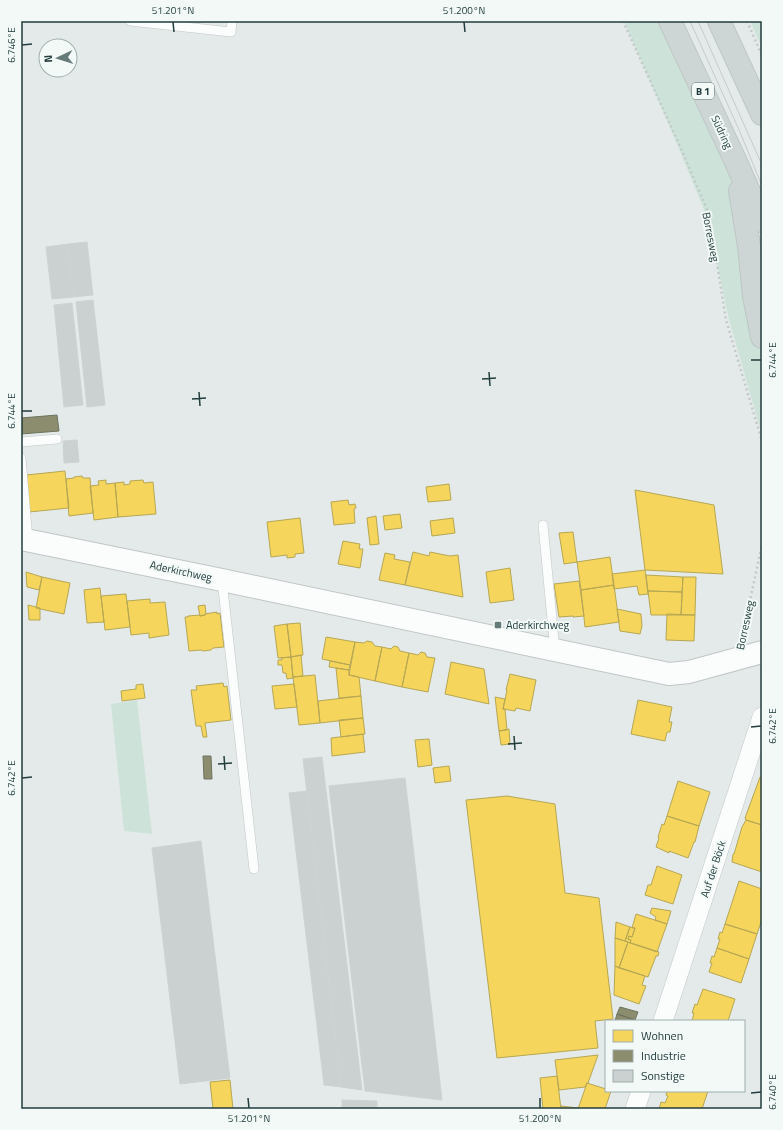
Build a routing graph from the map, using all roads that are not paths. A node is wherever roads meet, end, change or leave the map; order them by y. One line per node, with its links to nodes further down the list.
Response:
1 (130, 21): 2 (lane)
2 (232, 21)
3 (670, 21): 6 (main road, Südring / B 1)
4 (719, 21): 5 (main road)
5 (761, 112)
6 (736, 162): 7 (main road, Südring / B 1); 8 (main road)
7 (762, 221)
8 (762, 337)
9 (57, 439): 10 (lane)
10 (21, 442)
11 (21, 458): 13 (lane)
12 (543, 525): 15 (lane)
13 (24, 540): 14 (street, Aderkirchweg)
14 (222, 580): 15 (street, Aderkirchweg); 18 (lane)
15 (555, 651): 16 (street, Aderkirchweg)
16 (762, 652)
17 (762, 717): 19 (street, Auf der Böck)
18 (254, 869)
19 (663, 1020)
20 (640, 1092): 21 (street)
21 (635, 1109)

